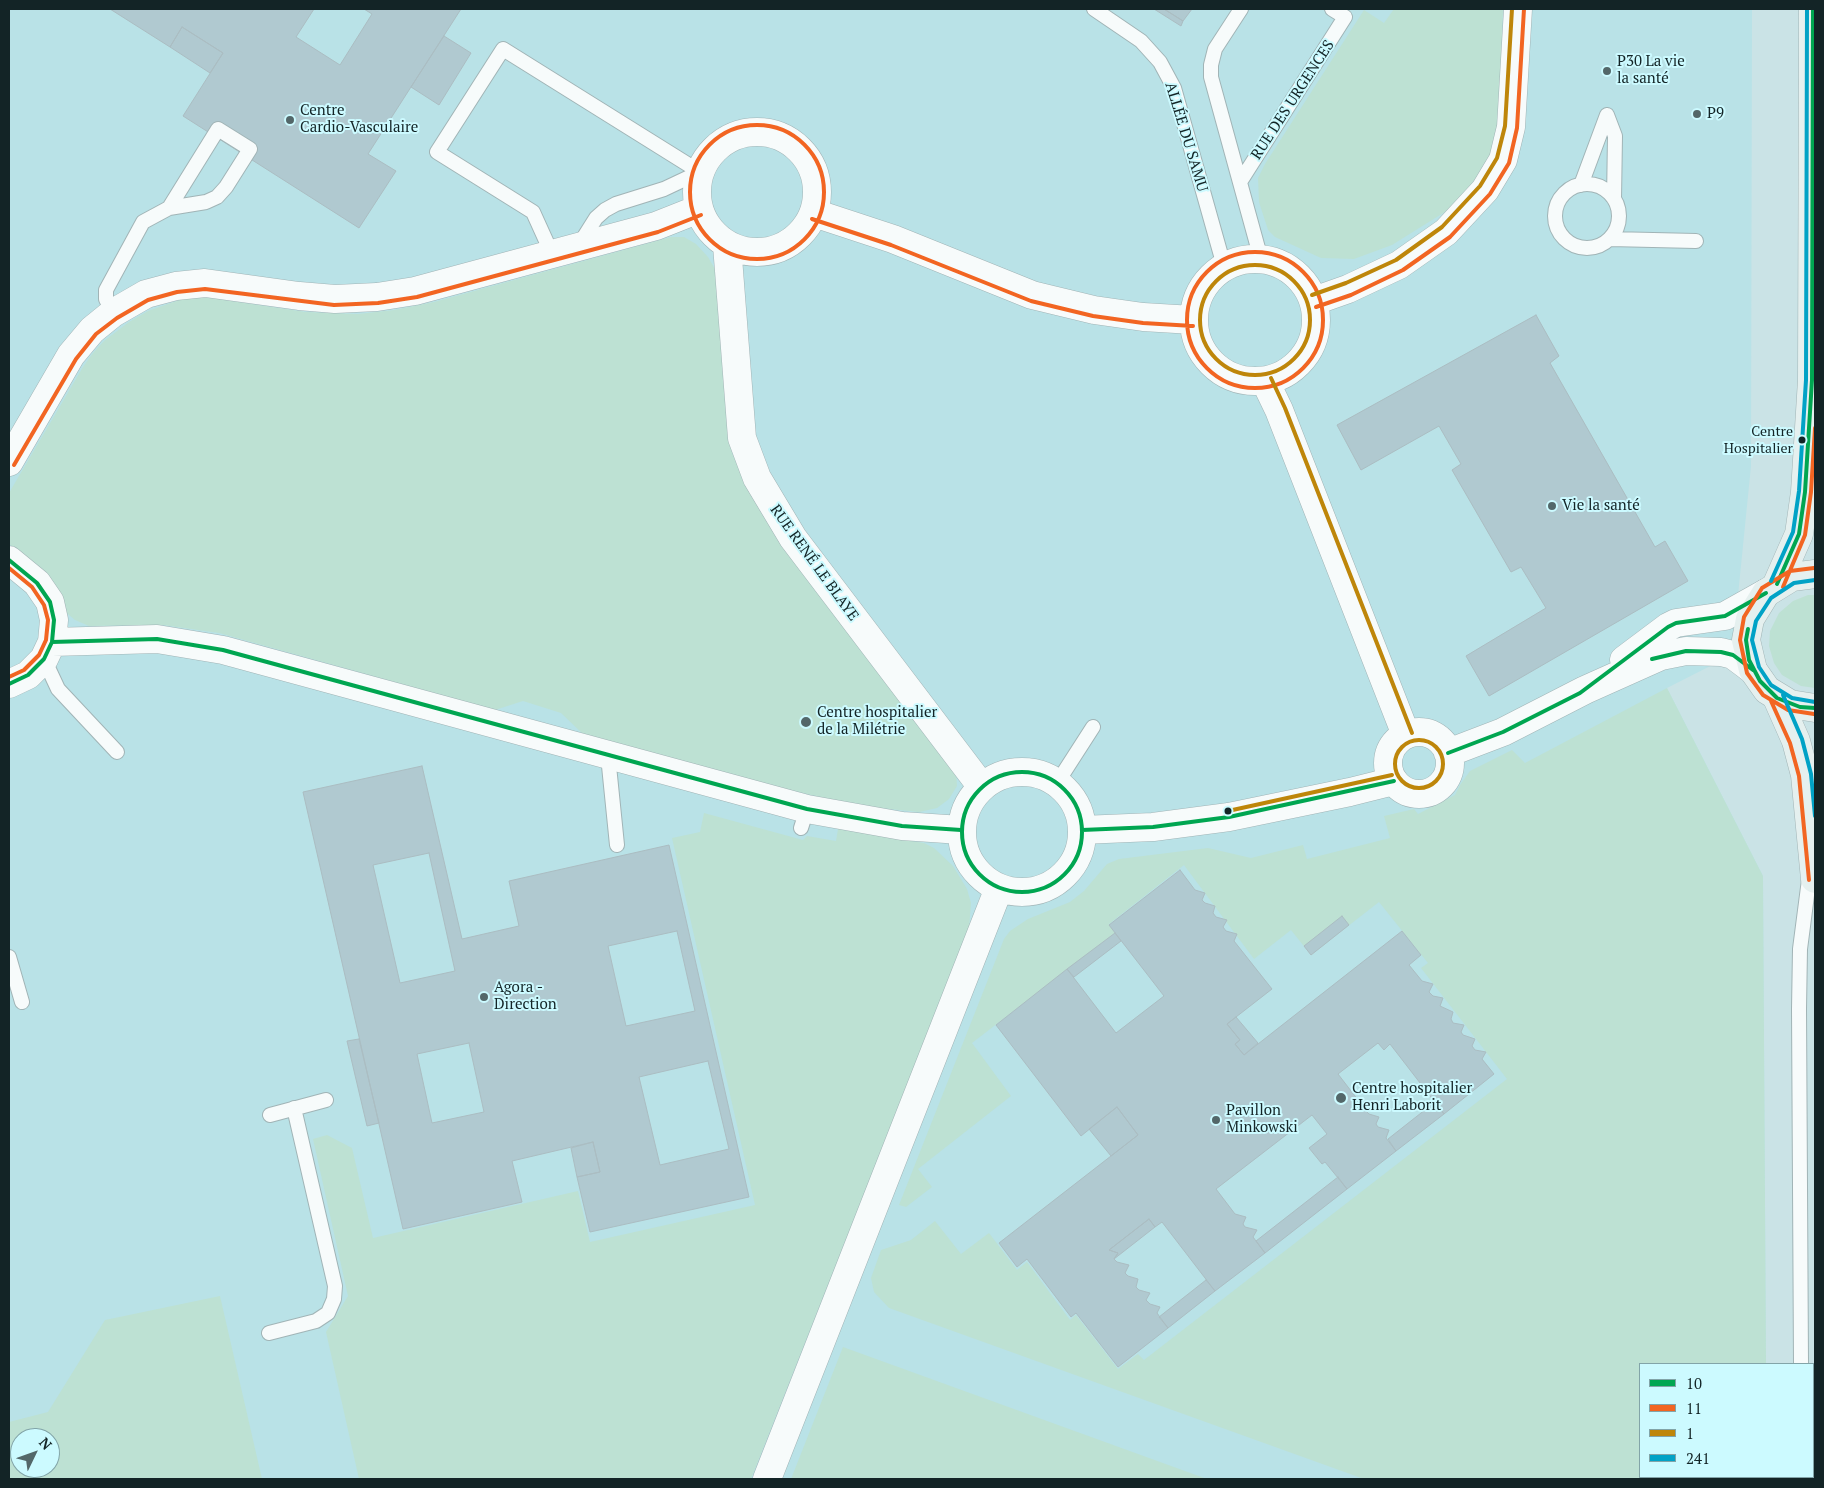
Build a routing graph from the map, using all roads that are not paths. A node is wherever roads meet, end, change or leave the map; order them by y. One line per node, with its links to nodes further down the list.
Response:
1 (1094, 9): 19 (lane, ALLÉE DU SAMU)
2 (1241, 9): 7 (lane)
3 (1332, 9): 7 (lane, RUE DES URGENCES)
4 (1518, 9): 20 (street)
5 (1813, 9): 23 (main road)
6 (700, 172): 11 (street); 12 (street); 16 (lane); 17 (lane)
7 (1240, 182): 18 (lane)
8 (1581, 184): 9 (lane); 9 (lane); 13 (lane)
9 (1614, 199): 13 (lane)
10 (170, 208): 10 (lane); 21 (lane)
11 (699, 209): 15 (street); 16 (street)
12 (814, 213): 15 (street); 22 (street)
13 (1610, 239): 14 (lane)
14 (1696, 241)
15 (727, 244): 43 (street, RUE RENÉ LE BLAYE)
16 (578, 247): 17 (street)
17 (552, 254): 21 (street)
18 (1262, 259): 19 (street); 20 (street)
19 (1224, 266): 22 (street)
20 (1314, 301): 24 (street)
21 (113, 313): 26 (street)
22 (1193, 320): 24 (street)
23 (1812, 380): 25 (main road); 29 (main road)
24 (1265, 381): 37 (street)
25 (1815, 412)
26 (9, 462)
27 (9, 560): 30 (street)
28 (1815, 574): 29 (main road)
29 (1772, 589): 31 (main road); 33 (street)
30 (48, 650): 32 (street); 38 (lane); 40 (street)
31 (1753, 670): 33 (street); 34 (main road)
32 (9, 684)
33 (1585, 690): 39 (street)
34 (1777, 698): 35 (main road); 47 (main road)
35 (1815, 708)
36 (1093, 727): 42 (lane)
37 (1406, 735): 39 (street); 41 (street)
38 (117, 752)
39 (1448, 753): 41 (street)
40 (608, 756): 44 (street); 46 (lane)
41 (1394, 781): 45 (street)
42 (1056, 783): 43 (street); 45 (street)
43 (982, 787): 44 (street)
44 (962, 830): 48 (street)
45 (1082, 830): 48 (street)
46 (616, 845)
47 (1814, 867): 55 (lane)
48 (1000, 888): 56 (street)
49 (9, 957): 50 (lane)
50 (22, 1002)
51 (326, 1100): 52 (lane)
52 (294, 1108): 53 (lane); 54 (lane)
53 (270, 1115)
54 (269, 1333)
55 (1801, 1363)
56 (767, 1479)

